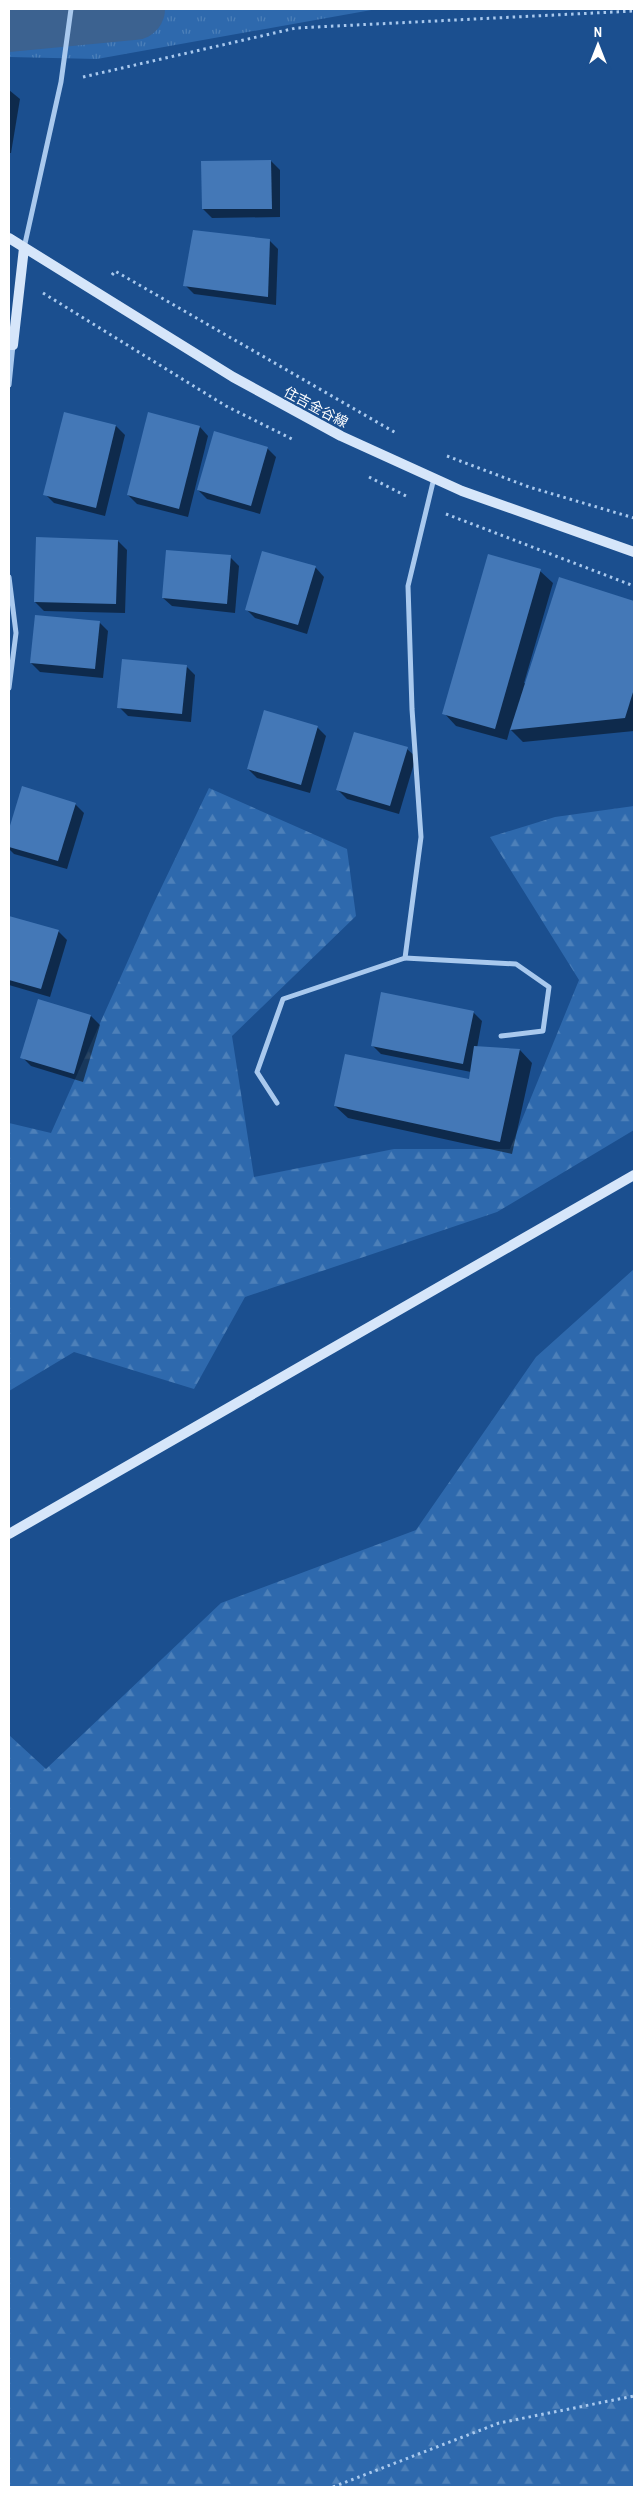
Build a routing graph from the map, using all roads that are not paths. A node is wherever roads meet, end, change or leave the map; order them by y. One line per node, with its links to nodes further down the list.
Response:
1 (71, 9): 3 (street)
2 (9, 238): 3 (street, 住吉金谷線)
3 (24, 248): 4 (street); 6 (street, 住吉金谷線)
4 (11, 345): 5 (street)
5 (9, 385)
6 (434, 478): 7 (street, 住吉金谷線); 10 (street)
7 (634, 552)
8 (9, 577): 9 (street)
9 (9, 688)
10 (405, 958): 11 (street); 12 (street)
11 (501, 1036)
12 (277, 1103)
13 (634, 1175): 14 (street)
14 (9, 1534)

